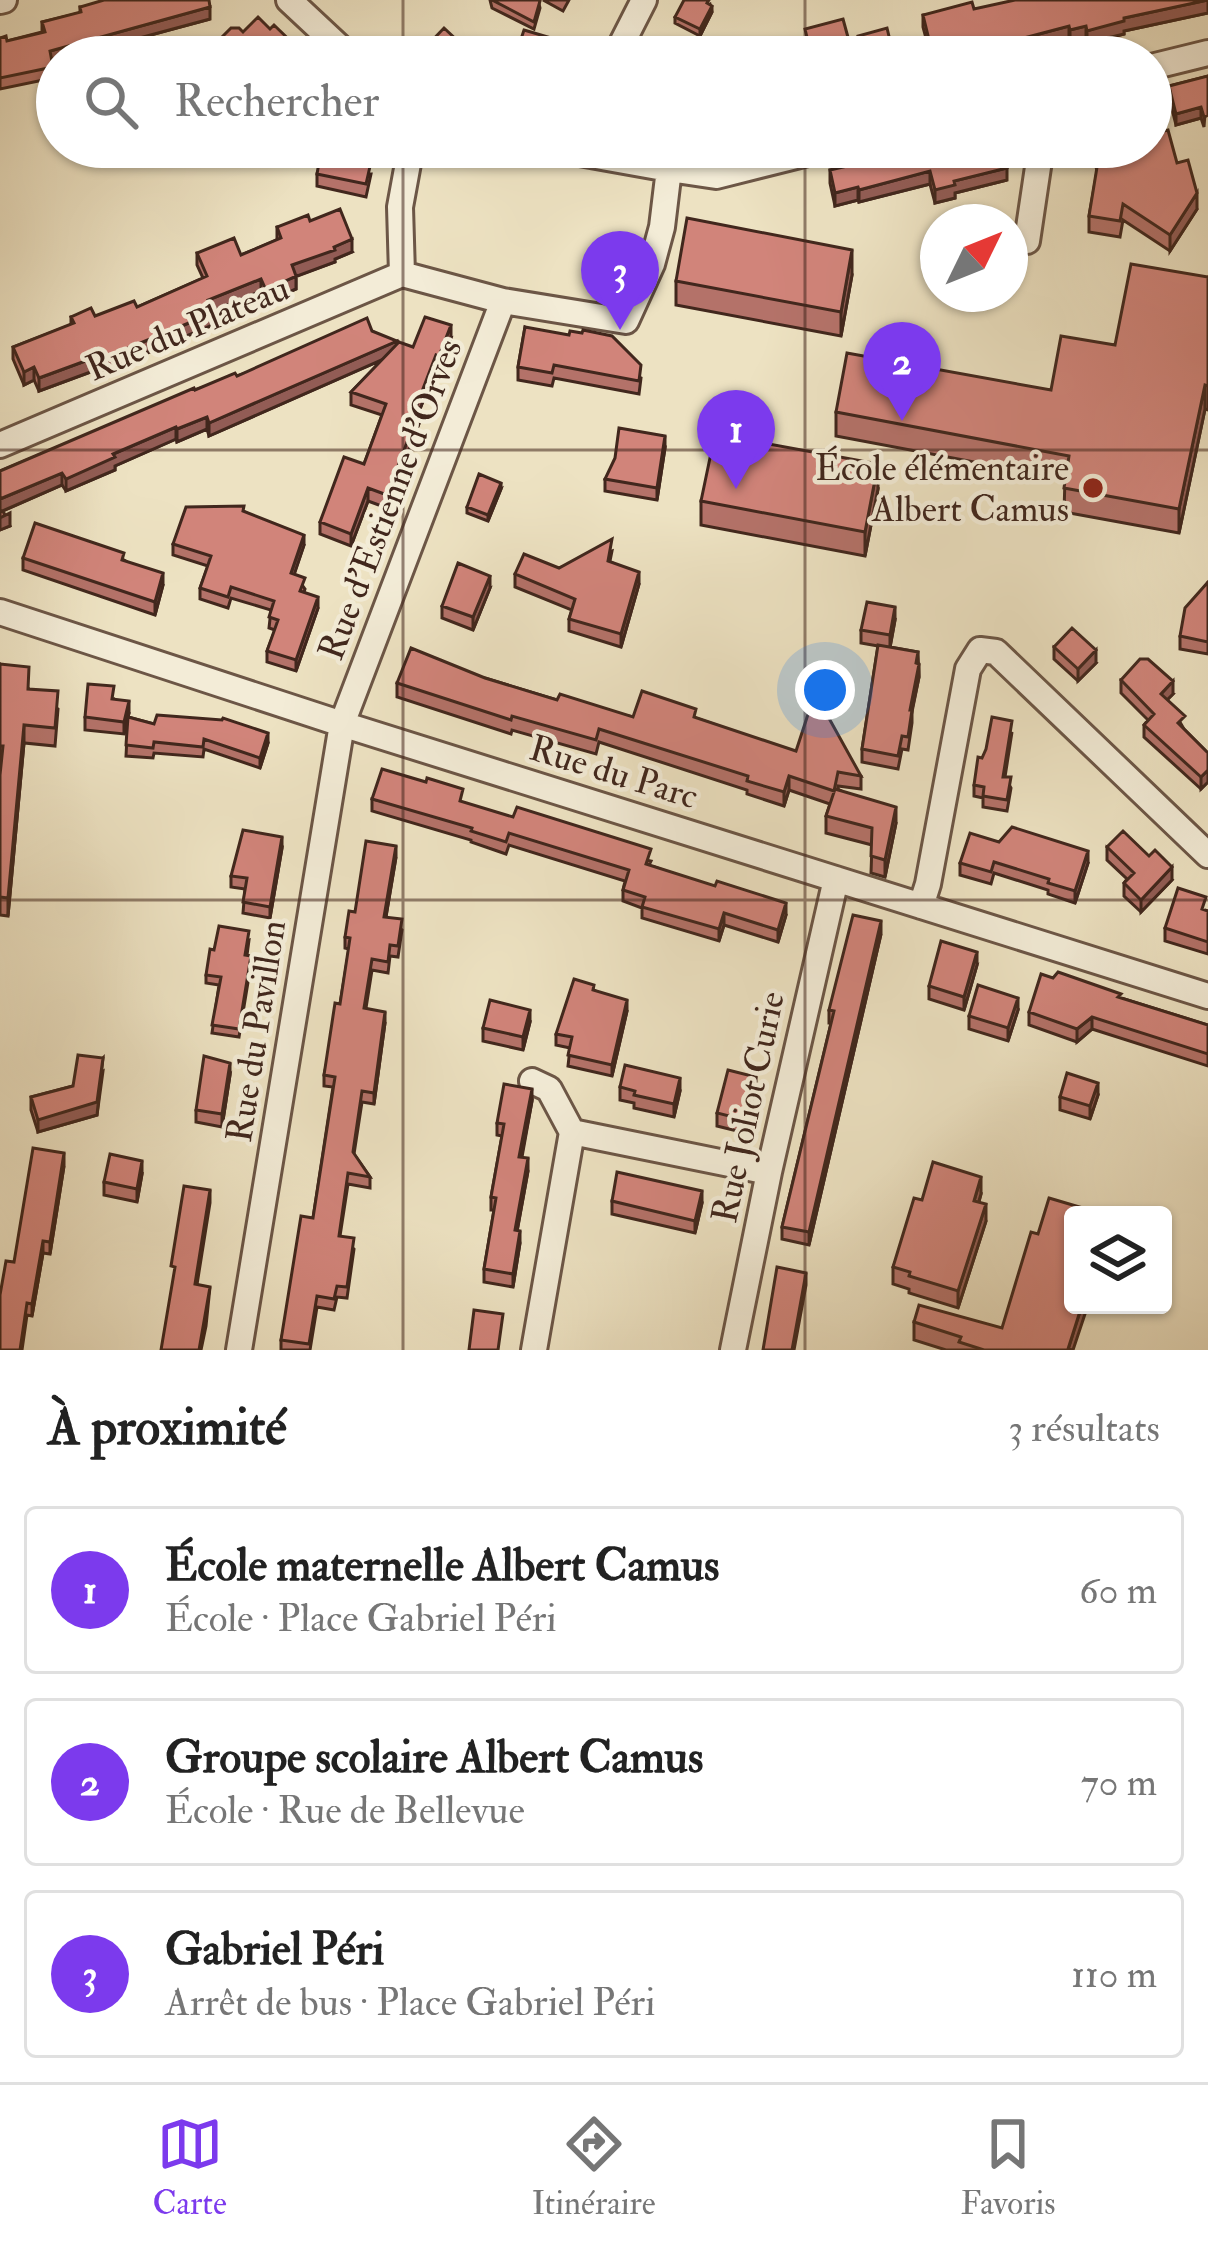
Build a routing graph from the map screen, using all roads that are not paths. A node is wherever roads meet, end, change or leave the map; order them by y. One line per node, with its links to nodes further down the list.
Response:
1 (289, 0): 3 (street)
2 (644, 0): 4 (street)
3 (328, 36)
4 (626, 36)
5 (1208, 53): 6 (street)
6 (1172, 62)
7 (407, 168): 13 (street)
8 (664, 168): 11 (street)
9 (748, 168): 11 (street)
10 (1037, 168): 12 (street)
11 (669, 169): 14 (street)
12 (1028, 241)
13 (402, 274): 14 (street); 15 (street, Rue du Plateau)
14 (503, 301): 17 (street, Rue d'Estienne d'Orves)
15 (0, 445)
16 (0, 612): 17 (street, Rue du Parc)
17 (342, 724): 19 (street, Rue du Parc); 25 (street, Rue du Pavillon)
18 (1208, 855): 20 (street)
19 (836, 879): 20 (street, Rue du Parc); 24 (street, Rue Joliot Curie)
20 (921, 906): 21 (street, Rue du Parc)
21 (1208, 996)
22 (532, 1082): 23 (street)
23 (572, 1132): 24 (street); 26 (street)
24 (769, 1172): 27 (street, Rue Joliot Curie)
25 (238, 1350)
26 (534, 1350)
27 (733, 1350)

